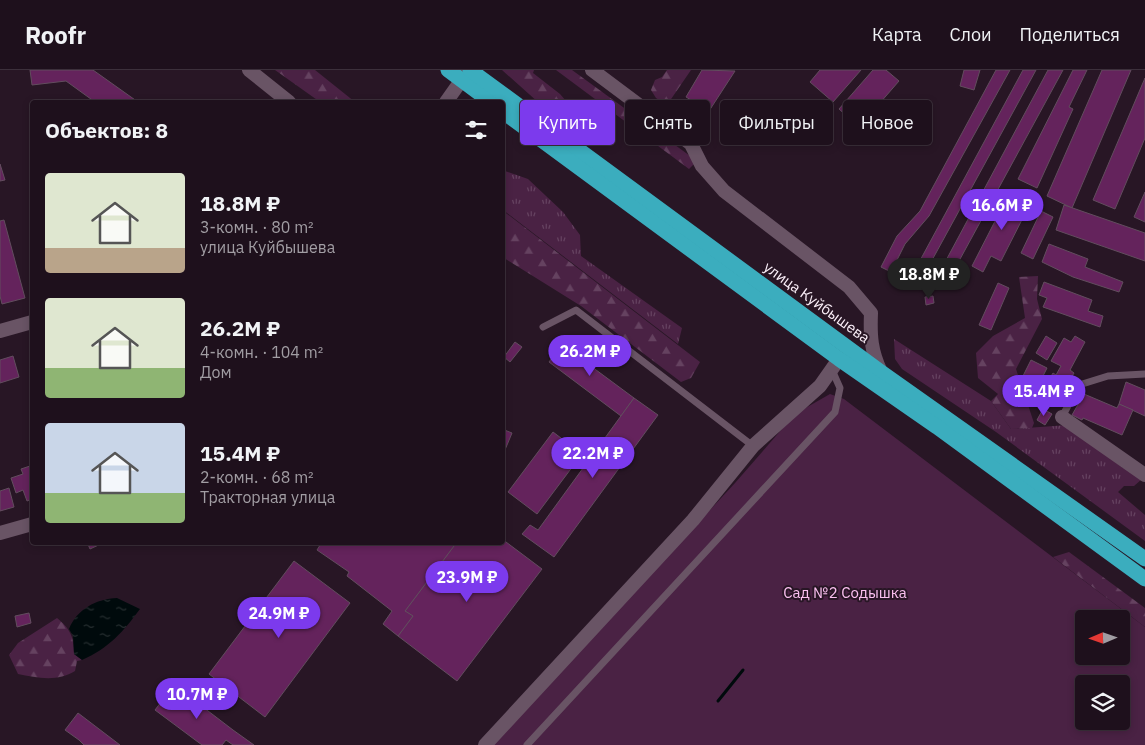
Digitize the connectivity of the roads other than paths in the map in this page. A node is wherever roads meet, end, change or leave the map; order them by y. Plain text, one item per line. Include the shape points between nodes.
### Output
1 (248, 70) edge
2 (448, 70) edge
3 (592, 70) edge
4 (467, 73) edge
5 (286, 100) edge
6 (447, 100) edge
7 (489, 100) edge
8 (504, 100) edge
9 (505, 100) edge
10 (505, 113) edge
11 (30, 323) edge
12 (543, 327) dead end
13 (0, 331) edge
14 (835, 364) junction
15 (882, 372) junction
16 (1145, 374) edge
17 (1062, 417) joint
18 (753, 446) junction
19 (1145, 475) edge
20 (30, 525) edge
21 (0, 533) edge
22 (1145, 559) edge
23 (1145, 579) edge
24 (486, 745) edge
25 (527, 745) edge

1 - 5 street
2 - 4 highway, улица Куйбышева
3 - 15 street via 691,144 707,173 724,191 849,287 871,313 873,354
4 - 6 street
4 - 7 highway, улица Куйбышева
4 - 8 highway, улица Куйбышева
9 - 15 highway, улица Куйбышева
10 - 14 highway
11 - 13 street
12 - 18 lane via 576,310
14 - 18 street via 820,386
14 - 23 highway via 937,427
14 - 25 lane via 840,388 835,412
15 - 22 highway, улица Куйбышева
16 - 17 lane via 1108,376 1079,384
17 - 19 street
18 - 24 street via 693,520
20 - 21 street

